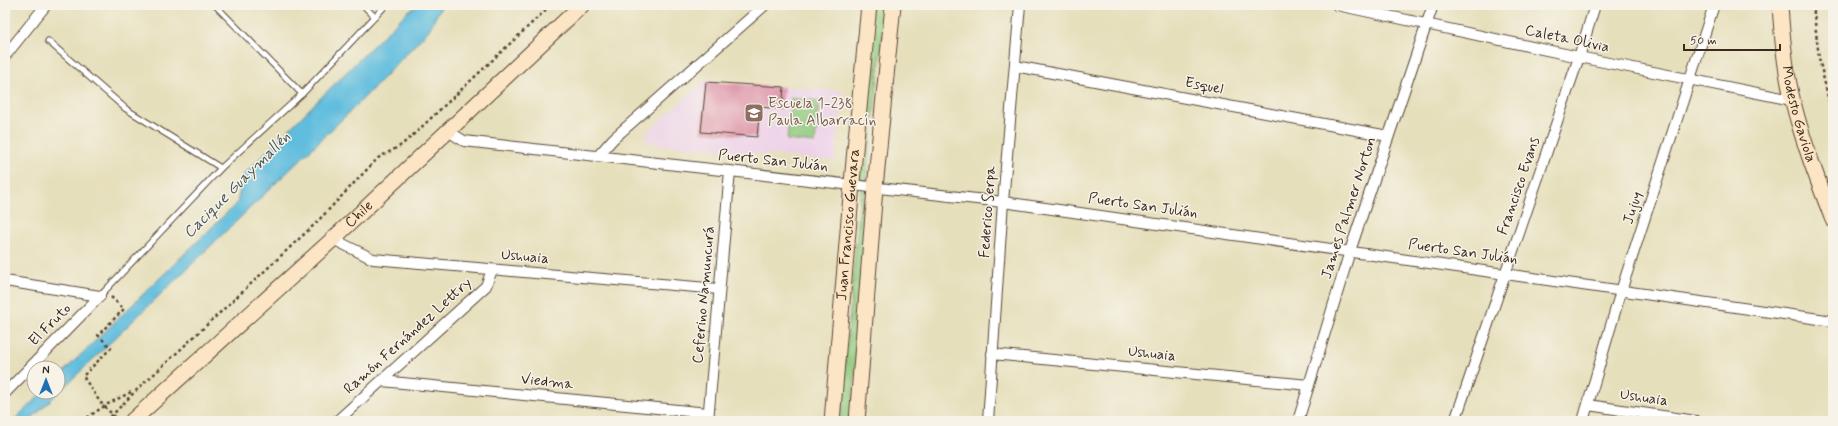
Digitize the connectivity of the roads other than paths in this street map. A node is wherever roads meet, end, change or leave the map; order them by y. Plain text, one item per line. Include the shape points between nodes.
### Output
1 (46, 5) edge
2 (215, 5) edge
3 (363, 5) edge
4 (386, 5) edge
5 (582, 5) edge
6 (765, 5) edge
7 (869, 5) edge
8 (893, 5) edge
9 (1020, 5) edge
10 (1337, 5) edge
11 (1433, 5) edge
12 (1594, 5) edge
13 (1714, 5) edge
14 (1780, 5) edge
15 (375, 17) junction
16 (1427, 24) junction
17 (48, 42) dead end
18 (5, 56) edge
19 (1579, 57) junction
20 (1015, 66) junction
21 (1691, 79) junction
22 (302, 94) junction
23 (1792, 100) junction
24 (448, 131) junction
25 (1388, 136) junction
26 (598, 156) junction
27 (222, 168) junction
28 (730, 171) junction
29 (852, 185) junction
30 (876, 188) junction
31 (1003, 202) junction
32 (1833, 220) edge
33 (333, 239) junction
34 (1350, 250) junction
35 (492, 270) junction
36 (1505, 274) junction
37 (5, 281) edge
38 (719, 289) junction
39 (1621, 291) junction
40 (103, 294) junction
41 (1833, 321) edge
42 (992, 354) junction
43 (382, 380) junction
44 (1309, 385) junction
45 (5, 393) edge
46 (1588, 405) junction
47 (708, 417) edge
48 (132, 421) edge
49 (337, 421) edge
50 (832, 421) edge
51 (858, 421) edge
52 (988, 421) edge
53 (1298, 421) edge
54 (1455, 421) edge
55 (1583, 421) edge
56 (1696, 421) edge

1 - 18 street
2 - 22 lane
3 - 15 lane
4 - 15 lane
5 - 24 street, Chile
6 - 26 street via 612,139
7 - 29 street, Juan Francisco Guevara
8 - 30 street, Juan Francisco Guevara
9 - 20 street, Federico Serpa
10 - 16 street, Caleta Olivia
11 - 16 street, James Palmer Norton
12 - 19 street, Francisco Evans
13 - 21 street, Jujuy
14 - 23 street, Modesto Gaviola
15 - 22 lane
16 - 19 street, Caleta Olivia
16 - 25 street, James Palmer Norton
17 - 27 lane via 126,109
19 - 21 street, Caleta Olivia
19 - 36 street, Francisco Evans
20 - 25 street, Esquel
20 - 31 street, Federico Serpa
21 - 23 street, Caleta Olivia
21 - 39 street, Jujuy
22 - 27 lane
23 - 32 street, Modesto Gaviola via 1810,160
24 - 26 street, Puerto San Julián via 464,141
24 - 33 street, Chile
25 - 34 street, James Palmer Norton
26 - 28 street, Puerto San Julián
27 - 40 lane
28 - 29 street, Puerto San Julián
28 - 38 street, Ceferino Namuncurá
29 - 30 street, Puerto San Julián
29 - 50 street, Juan Francisco Guevara
30 - 31 street, Puerto San Julián
30 - 51 street, Juan Francisco Guevara
31 - 34 street, Puerto San Julián
31 - 42 street, Federico Serpa
33 - 35 street, Ushuaia via 373,259
33 - 48 street, Chile
34 - 36 street, Puerto San Julián
34 - 44 street, James Palmer Norton
35 - 38 street, Ushuaia
35 - 43 street, Ramón Fernández Lettry via 486,286
36 - 39 street, Puerto San Julián
36 - 54 street, Francisco Evans
37 - 40 street
38 - 47 street, Ceferino Namuncurá
39 - 41 street, Puerto San Julián
39 - 46 street, Jujuy
40 - 45 street, El Fruto
42 - 44 street, Ushuaia
42 - 52 street, Federico Serpa
43 - 47 street, Viedma
43 - 49 street, Ramón Fernández Lettry
44 - 53 street, James Palmer Norton
46 - 55 street, Jujuy
46 - 56 street, Ushuaia

